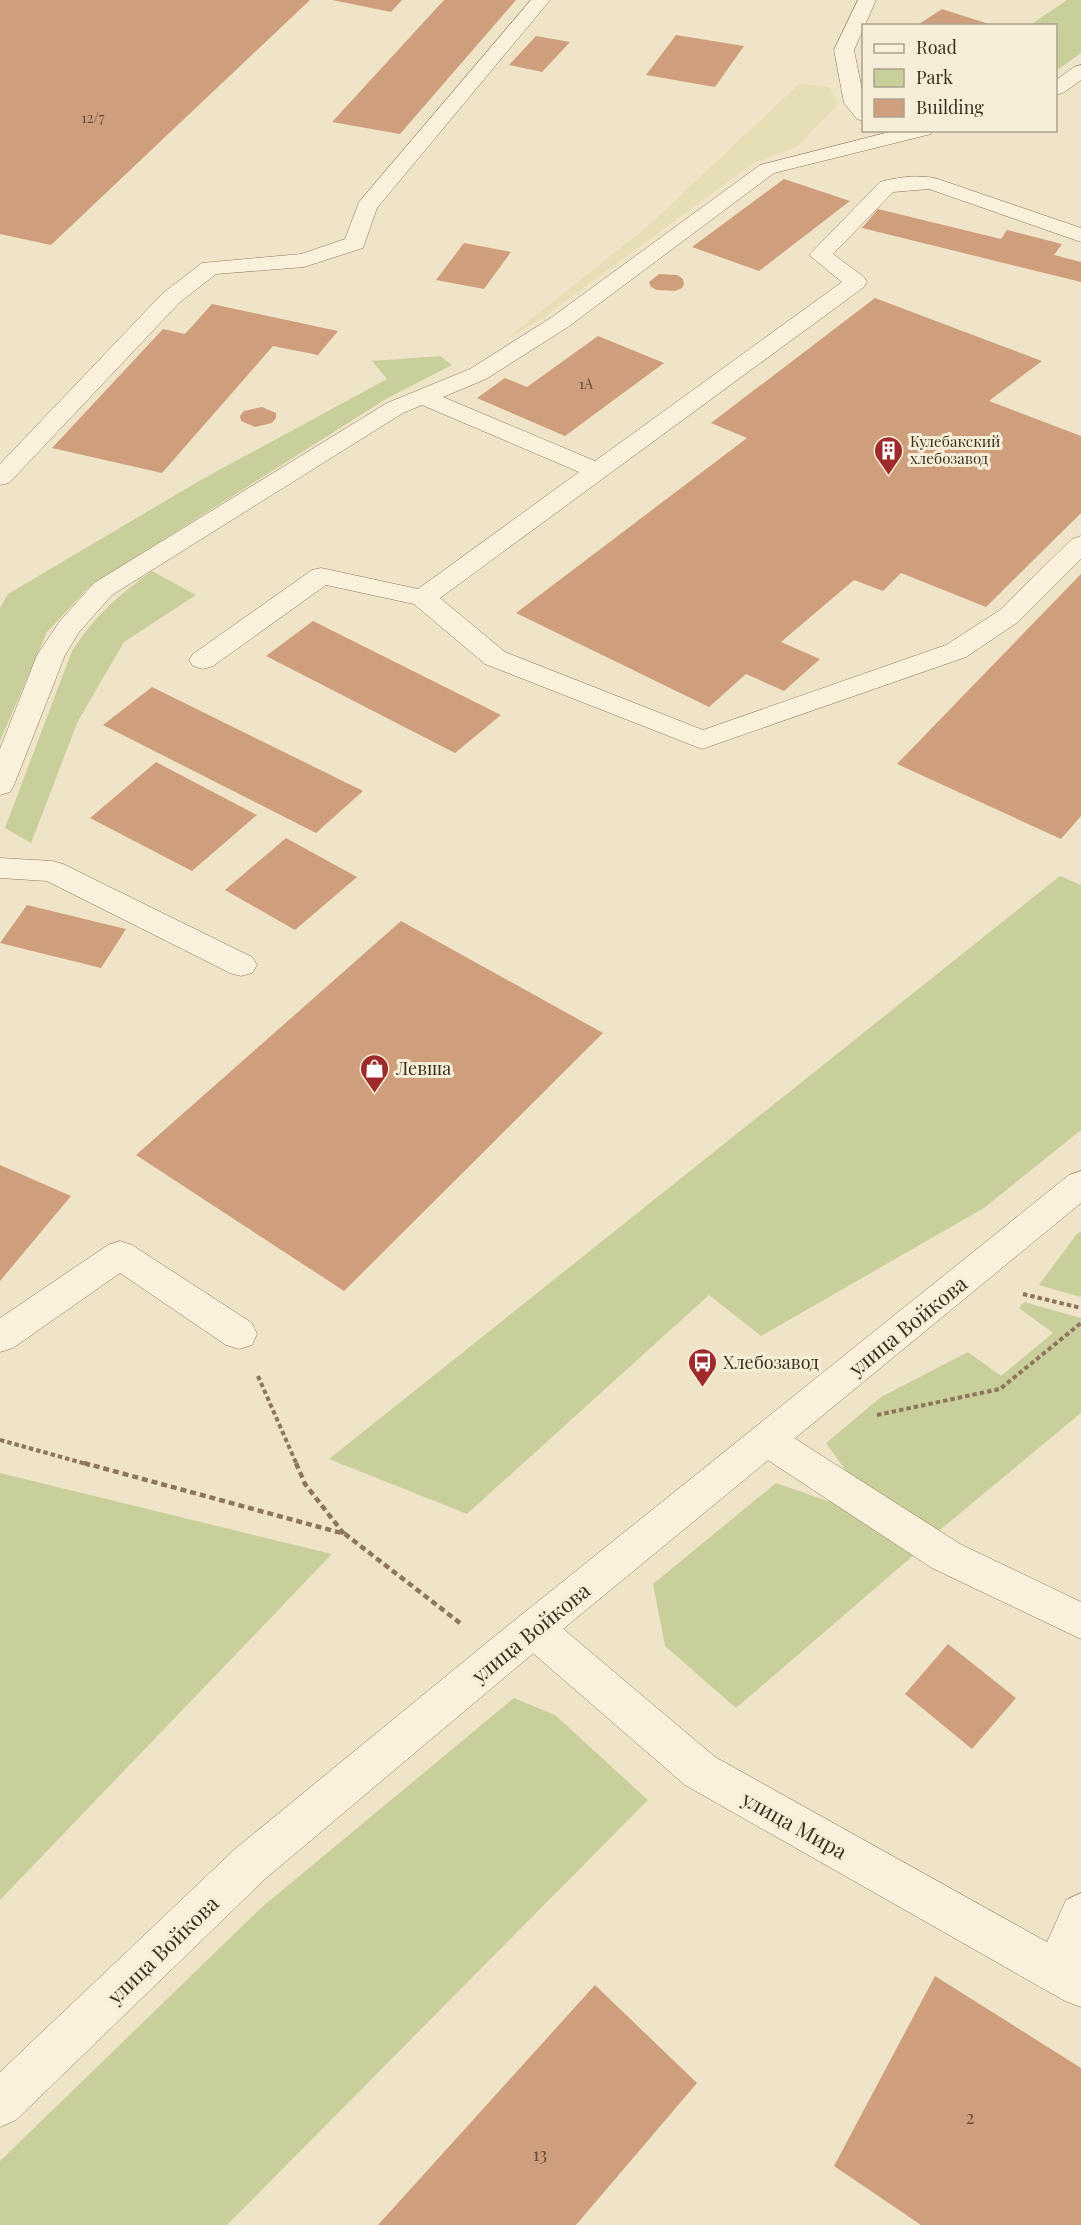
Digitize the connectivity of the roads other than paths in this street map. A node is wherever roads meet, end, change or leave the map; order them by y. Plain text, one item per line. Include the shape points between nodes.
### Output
1 (541, 0) edge
2 (867, 0) edge
3 (1081, 71) edge
4 (1061, 94) edge
5 (862, 113) edge
6 (909, 132) edge
7 (879, 136) edge
8 (1081, 235) edge
9 (420, 396) junction
10 (597, 471) junction
11 (0, 478) edge
12 (1081, 544) edge
13 (423, 598) junction
14 (202, 660) dead end
15 (0, 785) edge
16 (0, 868) edge
17 (241, 965) dead end
18 (1081, 1184) edge
19 (239, 1334) road end
20 (0, 1337) edge
21 (766, 1440) junction
22 (1081, 1621) edge
23 (534, 1629) junction
24 (1081, 1915) edge
25 (1069, 1978) edge
26 (0, 2104) edge

1 - 11 street via 367,207 355,243 304,260 210,268 171,298
2 - 5 street via 844,50 854,103
3 - 4 street
6 - 7 street
7 - 9 street via 768,169 561,322 478,374
8 - 10 street via 931,183 888,186 820,255 856,282
9 - 10 street
9 - 15 street via 103,589 69,627 51,656
10 - 13 street
12 - 13 street via 1009,616 956,651 702,740 495,658
13 - 14 street via 321,576
16 - 17 street via 52,871
18 - 21 street, улица Войкова
19 - 20 street via 120,1255
21 - 22 street via 946,1556
21 - 23 street, улица Войкова
23 - 25 street, улица Мира via 700,1771
23 - 26 street, улица Войкова via 250,1864
24 - 25 street

